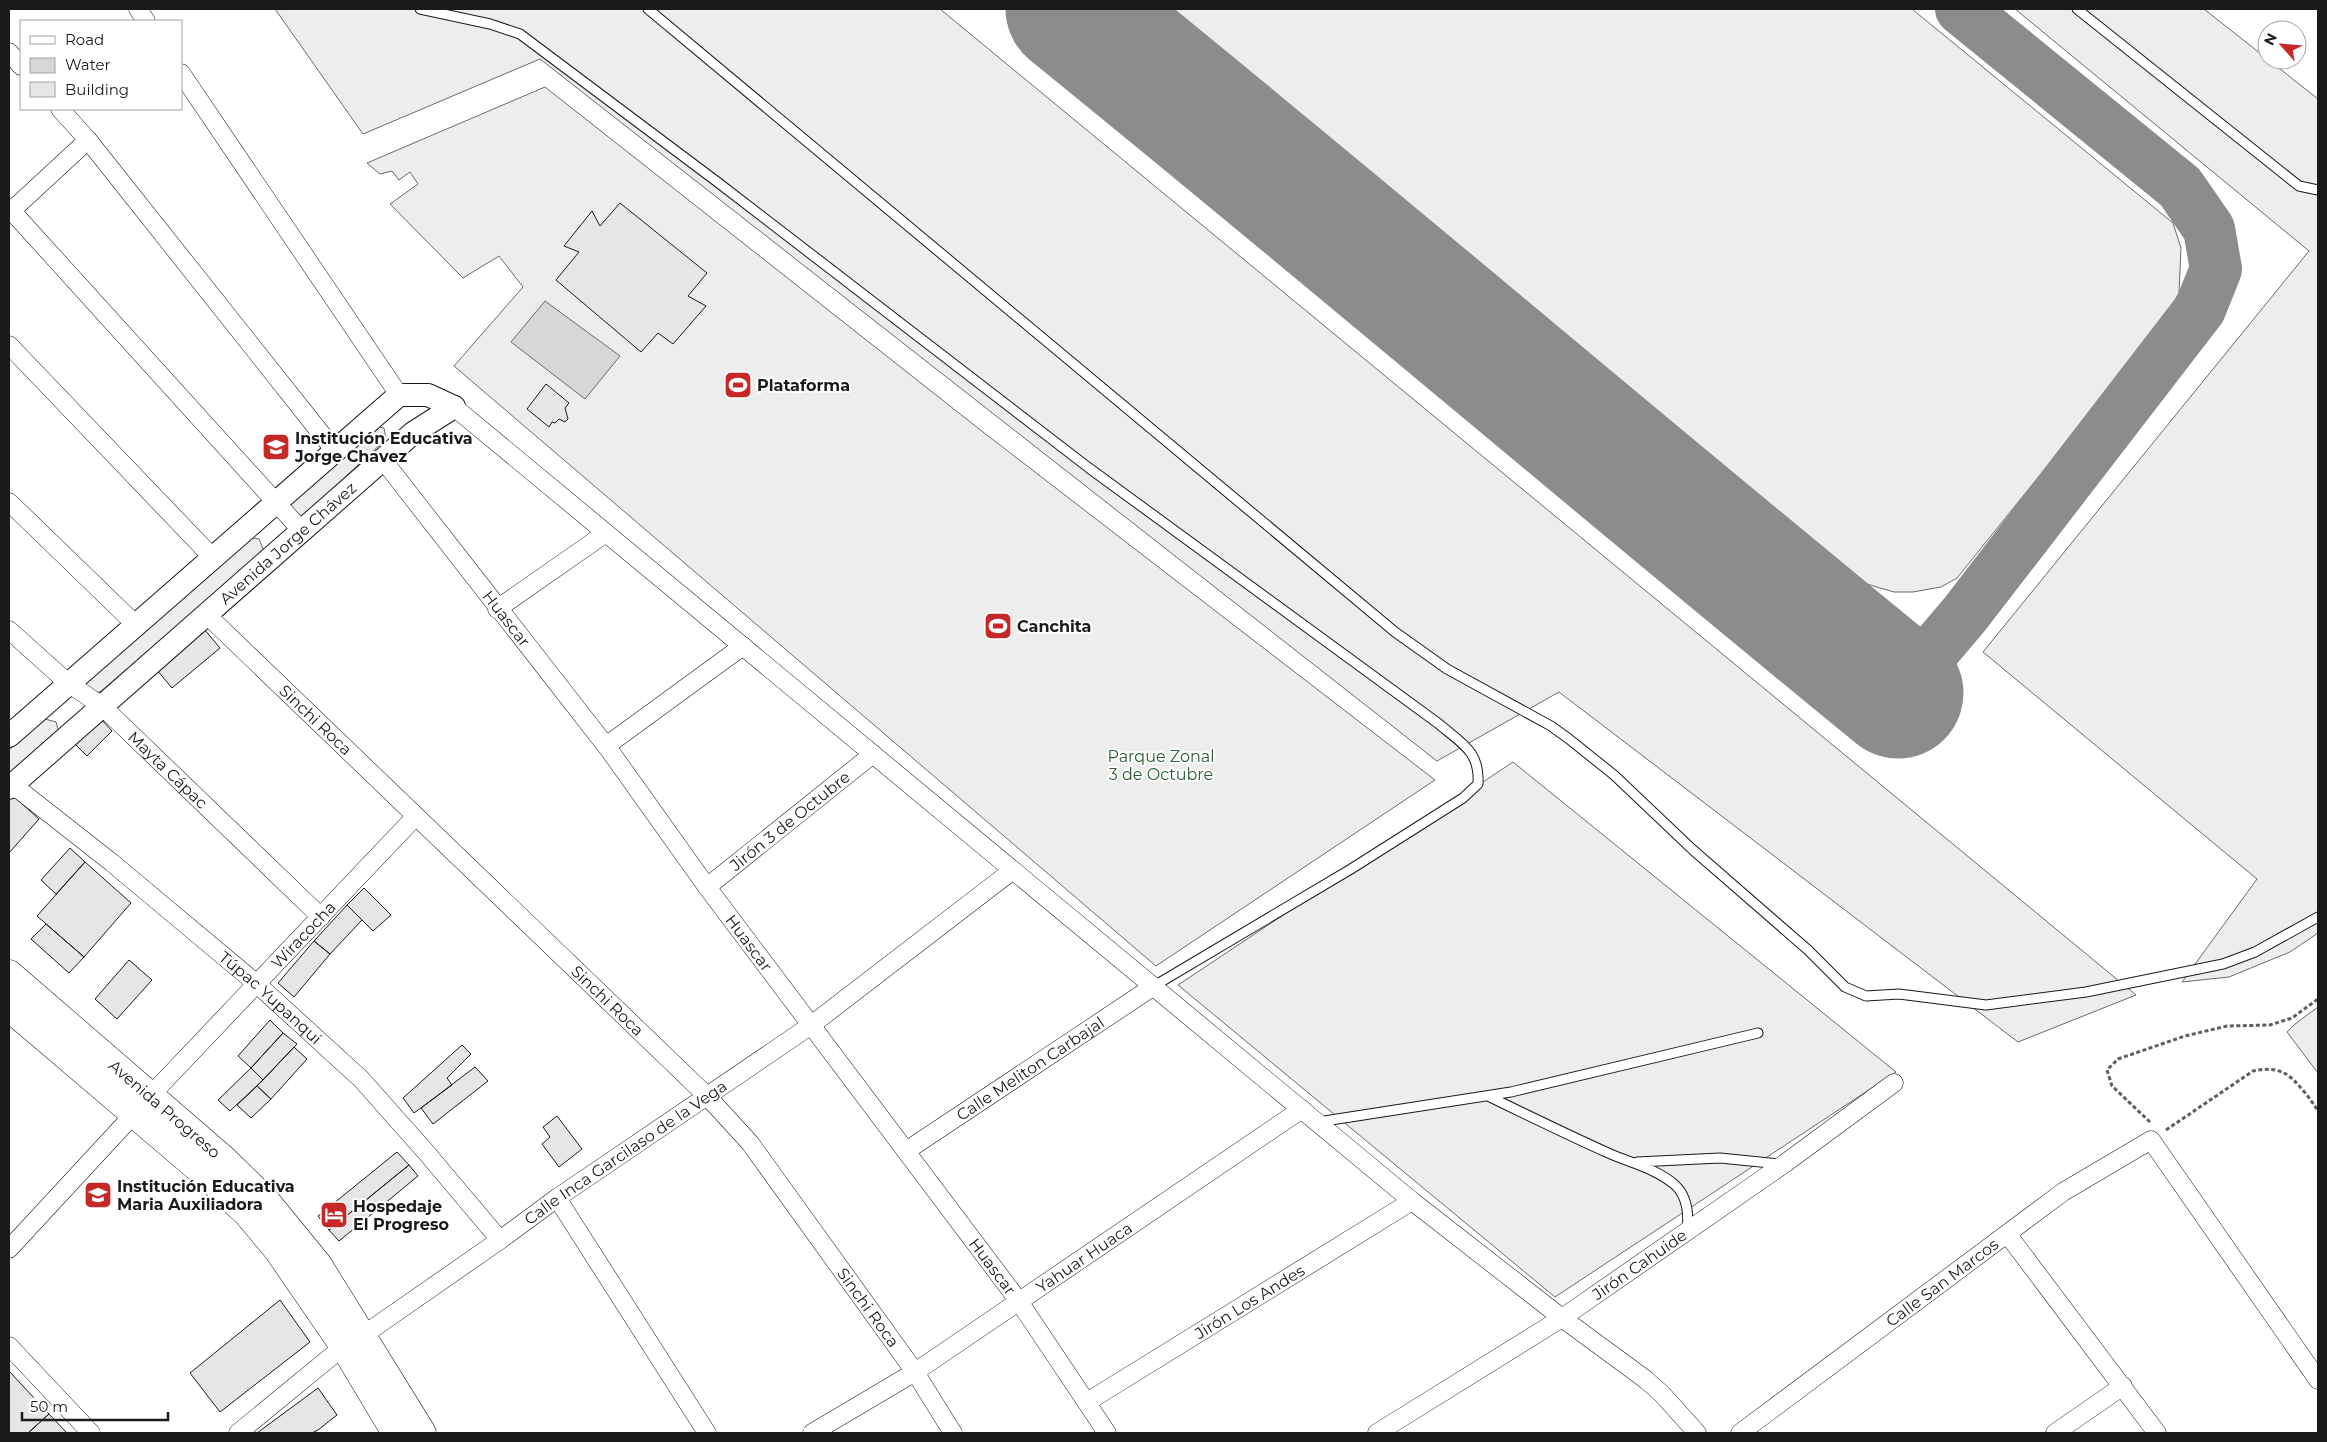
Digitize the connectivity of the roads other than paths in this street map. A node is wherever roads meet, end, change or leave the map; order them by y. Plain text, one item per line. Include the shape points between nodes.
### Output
1 (138, 9) edge
2 (420, 9) edge
3 (648, 9) edge
4 (2077, 9) edge
5 (145, 20) edge
6 (9, 52) edge
7 (20, 65) edge
8 (182, 74) edge
9 (61, 110) edge
10 (88, 140) junction
11 (2318, 190) edge
12 (10, 210) edge
13 (9, 345) edge
14 (399, 395) junction
15 (454, 407) junction
16 (335, 451) junction
17 (383, 460) junction
18 (9, 502) edge
19 (276, 503) junction
20 (302, 531) junction
21 (606, 533) junction
22 (212, 558) junction
23 (497, 609) junction
24 (207, 615) junction
25 (136, 625) junction
26 (9, 630) edge
27 (743, 646) junction
28 (68, 683) junction
29 (102, 706) junction
30 (9, 736) edge
31 (606, 746) junction
32 (873, 754) junction
33 (11, 786) edge
34 (415, 816) junction
35 (1013, 870) junction
36 (707, 887) junction
37 (321, 917) junction
38 (2318, 917) edge
39 (9, 974) edge
40 (256, 984) junction
41 (1154, 986) junction
42 (9, 1008) edge
43 (810, 1026) junction
44 (1758, 1033) dead end
45 (1894, 1083) dead end
46 (707, 1096) junction
47 (1488, 1096) junction
48 (142, 1104) junction
49 (1302, 1109) junction
50 (1318, 1122) junction
51 (906, 1151) junction
52 (1634, 1162) junction
53 (1784, 1164) junction
54 (557, 1198) junction
55 (1412, 1200) junction
56 (1686, 1232) junction
57 (2008, 1235) junction
58 (500, 1240) junction
59 (9, 1249) edge
60 (1018, 1300) junction
61 (1562, 1318) junction
62 (353, 1341) junction
63 (9, 1346) edge
64 (915, 1372) junction
65 (2318, 1380) edge
66 (2123, 1386) junction
67 (1086, 1402) junction
68 (92, 1433) edge
69 (238, 1433) edge
70 (396, 1433) edge
71 (422, 1433) edge
72 (707, 1433) edge
73 (812, 1433) edge
74 (953, 1433) edge
75 (1107, 1433) edge
76 (1377, 1433) edge
77 (1697, 1433) edge
78 (1740, 1433) edge
79 (2055, 1433) edge
80 (2158, 1433) edge

1 - 5 street
2 - 41 lane via 520,34 1089,468 1439,724 1476,759 1478,784 1463,798
3 - 38 lane via 1395,632 1446,669 1551,726 1614,775 1845,987 1866,996 1899,994 1986,1005 2086,992 2223,964 2255,952
4 - 11 lane via 2299,186
6 - 7 street
8 - 14 street
9 - 10 street
10 - 12 street
10 - 16 street
12 - 19 street
13 - 22 street
14 - 15 street via 428,395
14 - 16 street
15 - 17 street, Avenida Jorge Chávez via 413,433
15 - 21 street
16 - 19 street
17 - 20 street, Avenida Jorge Chávez
17 - 23 street, Huascar
18 - 25 street
19 - 20 street
19 - 22 street
20 - 24 street, Avenida Jorge Chávez
21 - 23 street
21 - 27 street
22 - 25 street
23 - 31 street, Huascar
24 - 29 street, Avenida Jorge Chávez
24 - 34 street, Sinchi Roca
25 - 28 street
26 - 28 street, Mayta Cápac
27 - 31 street
27 - 32 street
28 - 29 street, Mayta Cápac
28 - 30 street
29 - 33 street, Avenida Jorge Chávez
29 - 37 street, Mayta Cápac
31 - 36 street, Huascar
32 - 35 street
32 - 36 street, Jirón 3 de Octubre
33 - 40 street, Túpac Yupanqui via 111,862
34 - 37 street, Wiracocha
34 - 46 street, Sinchi Roca
35 - 41 street
35 - 43 street, Calle Inca Garcilaso de la Vega
36 - 43 street, Huascar
37 - 40 street, Wiracocha
39 - 48 main road, Avenida Progreso
40 - 48 street, Wiracocha
40 - 58 street, Túpac Yupanqui via 361,1079 426,1150
41 - 49 street
41 - 51 street, Calle Meliton Carbajal
42 - 48 main road, Avenida Progreso
43 - 46 street, Calle Inca Garcilaso de la Vega
43 - 51 street, Huascar
44 - 47 lane
45 - 53 street, Jirón Cahuide
46 - 54 street, Calle Inca Garcilaso de la Vega
46 - 64 street, Sinchi Roca via 750,1143
47 - 50 lane
47 - 52 lane via 1608,1153
48 - 59 street, Wiracocha
48 - 62 main road, Avenida Progreso via 203,1172 248,1214
49 - 50 street
49 - 60 street, Yahuar Huaca
50 - 55 street
51 - 60 street, Huascar
52 - 53 lane via 1720,1158
52 - 56 lane via 1674,1184 1683,1196 1689,1213
53 - 56 street, Jirón Cahuide
54 - 58 street, Calle Inca Garcilaso de la Vega
54 - 72 street
55 - 61 street
55 - 67 street, Jirón Los Andes
56 - 61 street, Jirón Cahuide
57 - 65 street, Calle San Marcos via 2063,1192 2156,1137
57 - 66 street
57 - 78 street, Calle San Marcos
58 - 62 street, Calle Inca Garcilaso de la Vega
60 - 64 street, Yahuar Huaca
60 - 67 street, Huascar
61 - 76 street, Jirón Cahuide
61 - 77 street via 1645,1379
62 - 69 street, Calle Inca Garcilaso de la Vega
62 - 70 main road, Avenida Progreso
62 - 71 main road, Avenida Progreso
63 - 68 street
64 - 73 street, Yahuar Huaca
64 - 74 street, Sinchi Roca
66 - 79 street
66 - 80 street
67 - 75 street, Huascar

